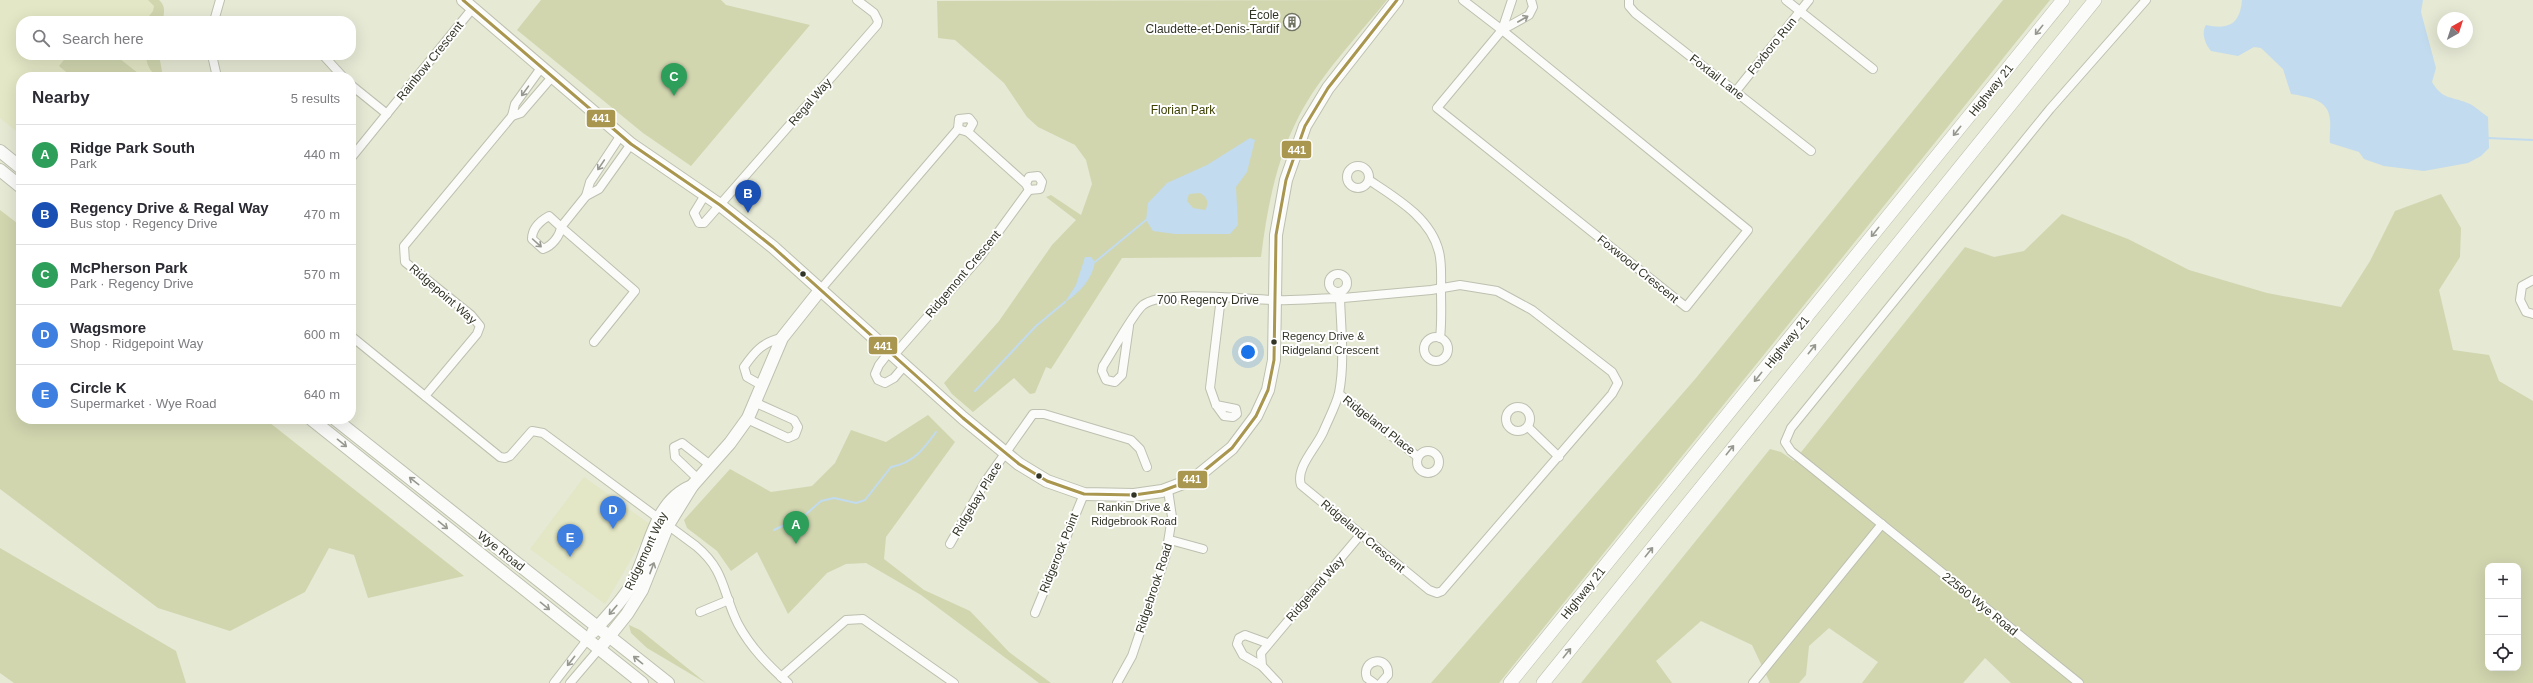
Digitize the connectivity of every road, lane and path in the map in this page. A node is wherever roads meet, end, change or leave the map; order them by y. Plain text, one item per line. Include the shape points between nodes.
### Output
1 (220, 0) edge
2 (463, 0) edge
3 (857, 0) edge
4 (1397, 0) edge
5 (1463, 0) edge
6 (1512, 0) edge
7 (1531, 0) edge
8 (1629, 0) edge
9 (1786, 0) edge
10 (1809, 0) edge
11 (2063, 0) edge
12 (2095, 0) edge
13 (2146, 0) edge
14 (472, 9) junction
15 (1800, 11) junction
16 (215, 16) edge
17 (1502, 30) junction
18 (213, 60) edge
19 (328, 60) edge
20 (541, 68) junction
21 (1873, 69) dead end
22 (216, 72) edge
23 (338, 72) edge
24 (552, 77) junction
25 (356, 89) edge
26 (1736, 91) junction
27 (387, 114) junction
28 (512, 116) junction
29 (958, 129) junction
30 (968, 132) junction
31 (621, 135) junction
32 (631, 144) junction
33 (0, 151) edge
34 (1812, 151) dead end
35 (356, 152) edge
36 (16, 164) edge
37 (0, 170) edge
38 (1369, 180) dead end
39 (16, 183) edge
40 (705, 195) junction
41 (586, 196) junction
42 (720, 205) junction
43 (2533, 280) edge
44 (822, 288) junction
45 (1441, 288) junction
46 (1340, 295) junction
47 (1221, 297) junction
48 (1276, 300) junction
49 (2533, 314) edge
50 (1129, 326) junction
51 (782, 338) junction
52 (1440, 338) dead end
53 (356, 340) edge
54 (594, 342) dead end
55 (892, 353) junction
56 (905, 365) junction
57 (761, 385) junction
58 (1339, 394) junction
59 (426, 396) junction
60 (754, 402) junction
61 (1216, 406) dead end
62 (747, 419) junction
63 (317, 424) edge
64 (341, 424) edge
65 (1528, 426) dead end
66 (1004, 453) junction
67 (1418, 457) dead end
68 (1559, 457) junction
69 (710, 465) junction
70 (1147, 467) dead end
71 (695, 482) junction
72 (1168, 490) junction
73 (1084, 494) junction
74 (664, 522) junction
75 (1882, 524) junction
76 (1361, 534) junction
77 (1170, 540) junction
78 (950, 544) dead end
79 (1203, 549) dead end
80 (729, 600) junction
81 (700, 612) dead end
82 (1035, 613) dead end
83 (598, 627) junction
84 (609, 636) junction
85 (587, 640) junction
86 (1267, 643) junction
87 (599, 649) junction
88 (1262, 666) junction
89 (784, 680) edge
90 (1370, 682) edge
91 (554, 683) edge
92 (570, 683) edge
93 (642, 683) edge
94 (668, 683) edge
95 (954, 683) edge
96 (1117, 683) edge
97 (1278, 683) edge
98 (1381, 683) edge
99 (1510, 683) edge
100 (1543, 683) edge
101 (1754, 683) edge
102 (2079, 683) edge

1 - 16 street
2 - 14 street
3 - 42 street, Regal Way via 874,13 877,25
4 - 48 street via 1328,88 1305,126 1286,180 1276,235
5 - 17 street, Foxwood Crescent
6 - 17 street
17 -> 7 street via 1529,15 1533,7
8 - 26 street, Foxtail Lane via 1629,6 1635,12
9 - 15 street
10 - 15 street, Foxboro Run
11 -> 99 main road, Highway 21
100 -> 12 main road, Highway 21
13 - 75 street, 22560 Wye Road via 2050,109 1791,428 1785,442 1791,450
14 - 20 street
14 - 27 street, Rainbow Crescent
15 - 21 street
15 - 26 street, Foxboro Run
17 - 17 street, Foxwood Crescent via 1748,230 1686,307 1437,108
18 - 22 street
19 - 23 street
20 - 24 street
20 -> 28 street, Ridgepoint Way via 515,104
24 - 28 street, Ridgepoint Way via 521,113
24 - 31 street
25 - 27 street
26 - 34 street, Foxtail Lane
27 - 35 street, Rainbow Crescent
28 - 59 street, Ridgepoint Way via 404,246 405,262 471,315 480,326 477,334
29 - 30 street, Ridgemont Crescent
29 - 30 street via 959,119 969,118 973,123
29 - 44 street
30 - 55 street, Ridgemont Crescent via 1027,187 980,257
31 - 32 street
31 -> 41 street via 590,182
32 - 40 street
32 - 41 street via 599,190
33 - 36 street
37 - 39 street
38 - 45 street via 1402,202 1429,229 1439,252
40 - 42 street
40 - 42 street via 694,213 699,223 707,222
41 - 54 street via 561,227 635,291
42 - 44 street
43 - 49 street via 2522,286 2520,300 2526,312
44 - 51 street, Ridgemont Way
44 - 55 street
45 - 46 street, Ridgeland Crescent
45 - 52 street via 1443,314
45 - 68 street, Ridgeland Crescent via 1460,285 1497,291 1532,310 1612,372 1618,383 1616,389
46 - 48 street, Ridgeland Crescent
46 - 58 street, Ridgeland Crescent via 1342,360
47 - 48 street, 700 Regency Drive
47 - 50 street, 700 Regency Drive via 1154,298 1142,305
47 - 61 street via 1210,388
48 - 72 street via 1274,360 1268,390 1256,416 1237,444 1214,464 1194,479
50 - 50 street, 700 Regency Drive via 1103,366 1102,371 1106,380 1115,382 1122,375
51 - 57 street, Ridgemont Way
51 - 57 street via 767,341 760,346 744,367 747,377
53 - 59 street
55 - 56 street
55 - 56 street, Ridgemont Crescent via 879,365 875,374 878,380 885,383 894,378
56 - 66 street
57 - 60 street, Ridgemont Way
58 - 67 street, Ridgeland Place
58 - 76 street, Ridgeland Crescent via 1322,435 1299,479 1301,485
59 - 74 street via 500,457 510,456 532,431 543,433
60 - 62 street, Ridgemont Way
60 - 62 street via 794,420 798,427 795,435 788,438
62 - 69 street, Ridgemont Way
63 -> 85 street, Wye Road
83 -> 64 street, Wye Road
65 - 68 street
66 - 70 street, Ridgebay Place via 1033,414 1044,414 1130,440 1140,449
66 - 73 street via 1032,474
66 - 78 street, Ridgebay Place
68 - 76 street, Ridgeland Crescent via 1442,591 1437,593 1429,590
69 - 71 street, Ridgemont Way
69 - 71 street via 682,442 674,447 675,457
71 - 74 street, Ridgemont Way via 678,494
72 - 73 street via 1134,496
72 - 77 street, Ridgebrook Road via 1172,517
73 - 82 street, Ridgerock Point
74 - 80 street via 710,558 721,575
74 -> 83 street, Ridgemont Way via 631,585
84 -> 74 street, Ridgemont Way via 642,590
75 - 101 street
75 - 102 street, 22560 Wye Road
76 - 86 street, Ridgeland Way
77 - 79 street
77 - 96 street, Ridgebrook Road via 1132,656
80 - 81 street
80 - 89 street via 738,623 754,650
83 - 84 street, Wye Road
83 - 85 street, Ridgemont Way
84 - 87 street, Ridgemont Way
94 -> 84 street, Wye Road
85 - 87 street, Wye Road
85 -> 91 street
86 - 88 street, Ridgeland Way via 1261,653
86 - 88 street via 1245,635 1239,638 1237,644 1243,655
87 - 92 street
87 - 93 street, Wye Road
88 - 97 street
89 - 95 street via 846,620 854,618 863,619
90 - 98 street via 1366,675 1366,667 1372,662 1379,661 1386,664 1388,671 1386,679

